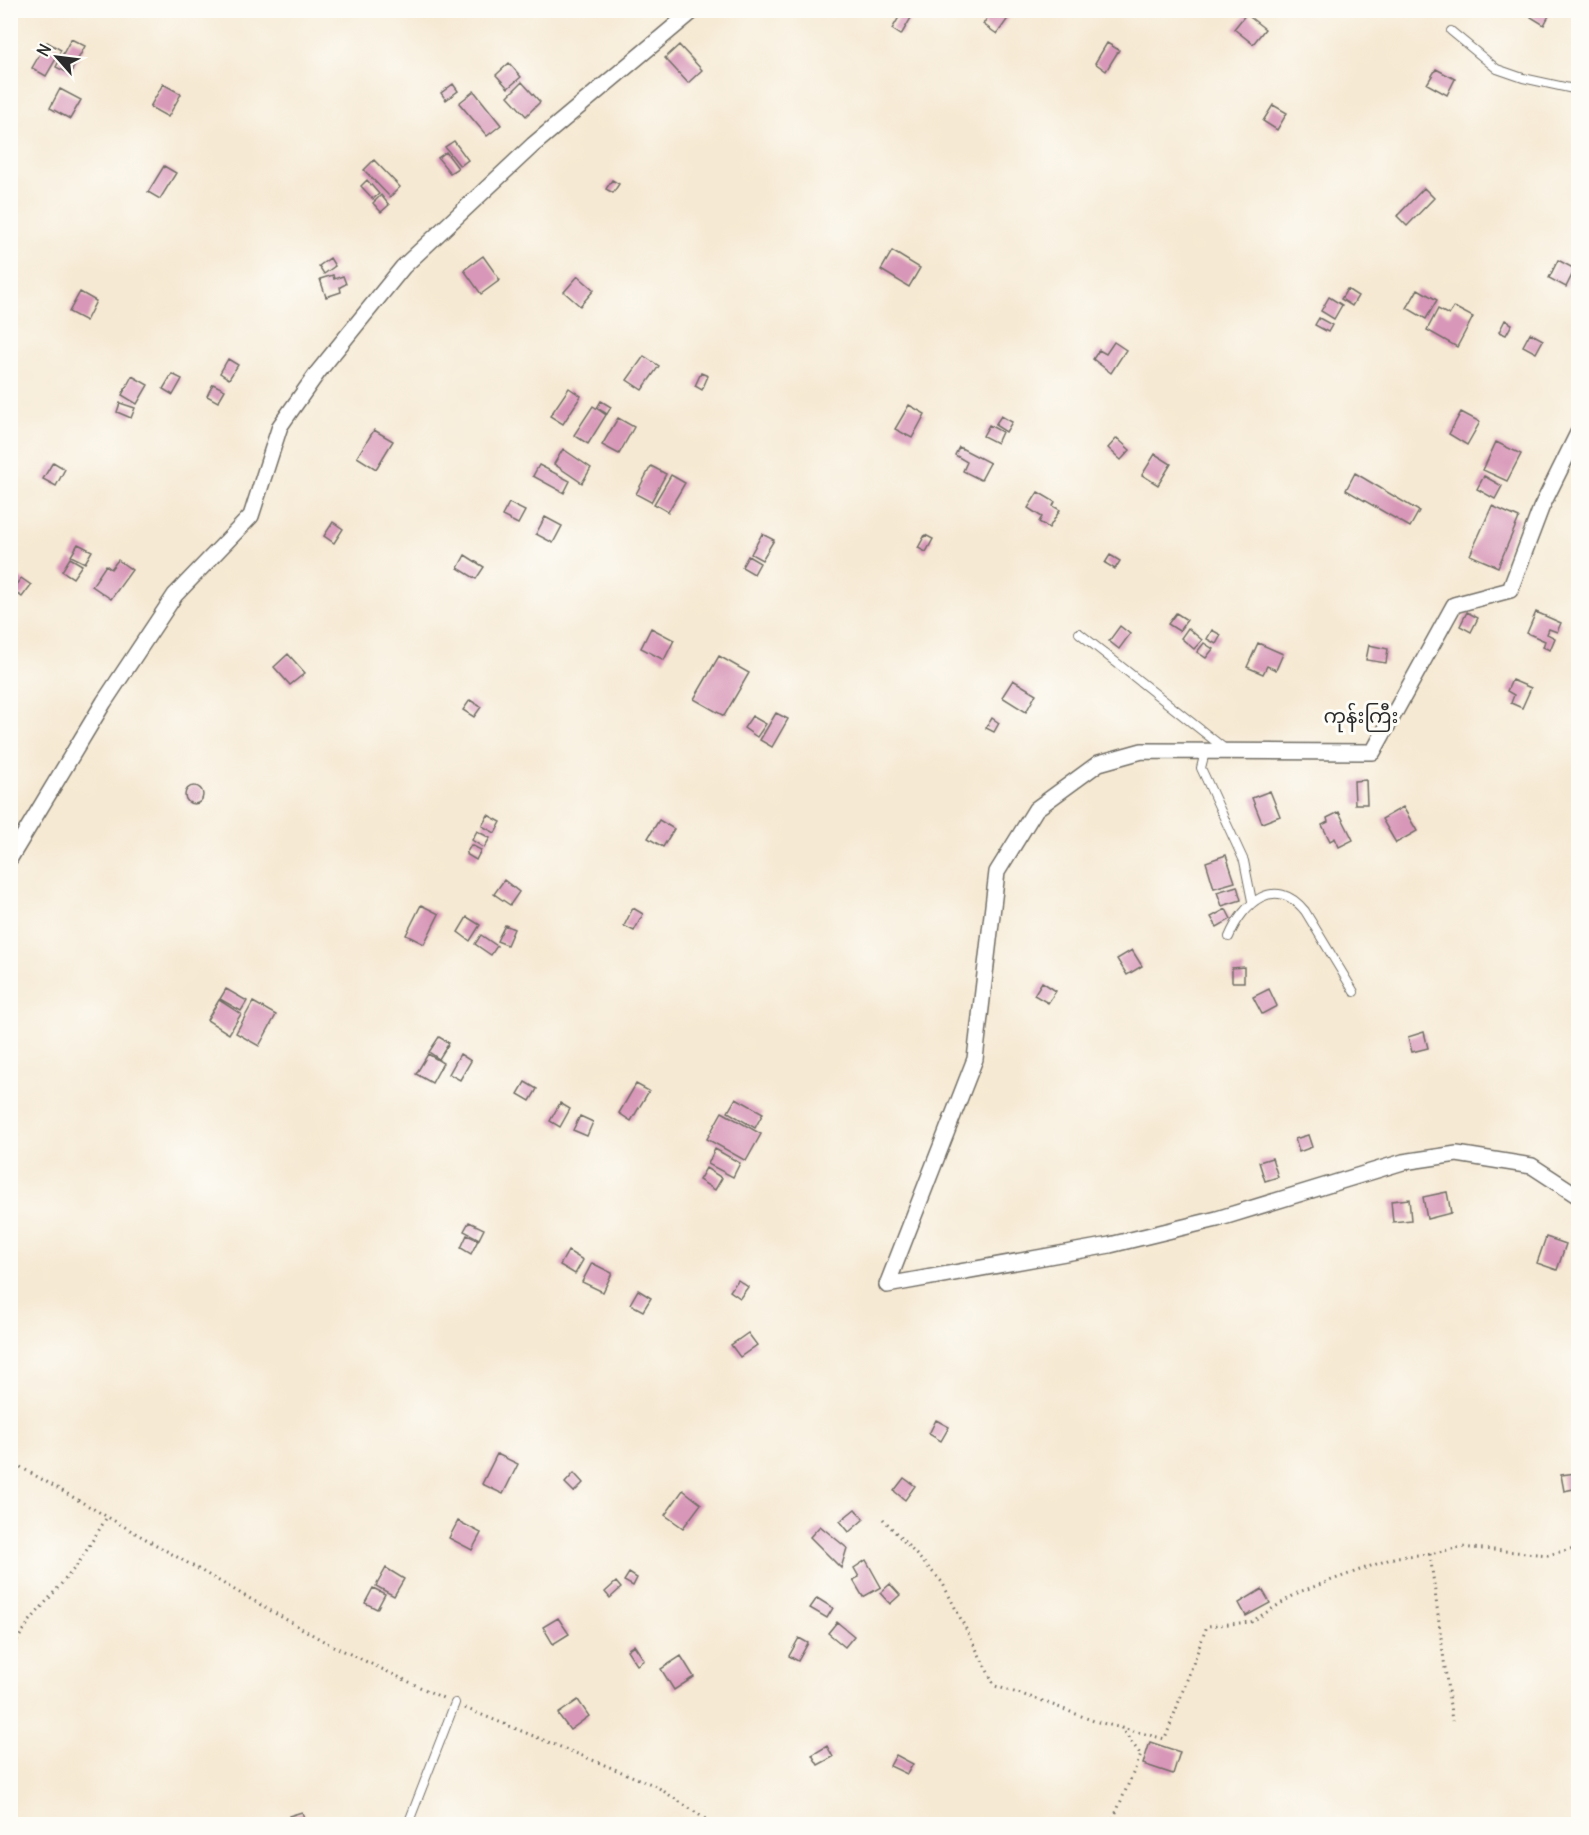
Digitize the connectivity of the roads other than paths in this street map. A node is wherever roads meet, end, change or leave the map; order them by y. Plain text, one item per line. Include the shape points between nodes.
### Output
1 (694, 10) edge
2 (1450, 31) dead end
3 (1578, 90) edge
4 (1578, 433) edge
5 (1079, 633) dead end
6 (1205, 752) junction
7 (1228, 752) junction
8 (10, 858) edge
9 (1252, 901) junction
10 (1229, 937) dead end
11 (1354, 992) dead end
12 (1578, 1196) edge
13 (455, 1703) road end
14 (408, 1824) edge

1 - 8 street via 533,145 403,267 318,372 280,426 251,516 175,595 104,702
2 - 3 lane via 1497,69
4 - 7 street via 1541,508 1510,590 1454,605 1373,752
5 - 7 lane
6 - 7 street
6 - 9 lane via 1201,768 1244,861
6 - 12 street via 1142,752 1099,763 1036,809 996,872 975,1059 887,1285 1110,1245 1217,1219 1403,1162 1457,1154 1532,1166
9 - 10 lane via 1236,920
9 - 11 lane via 1282,894 1296,900
13 - 14 lane

